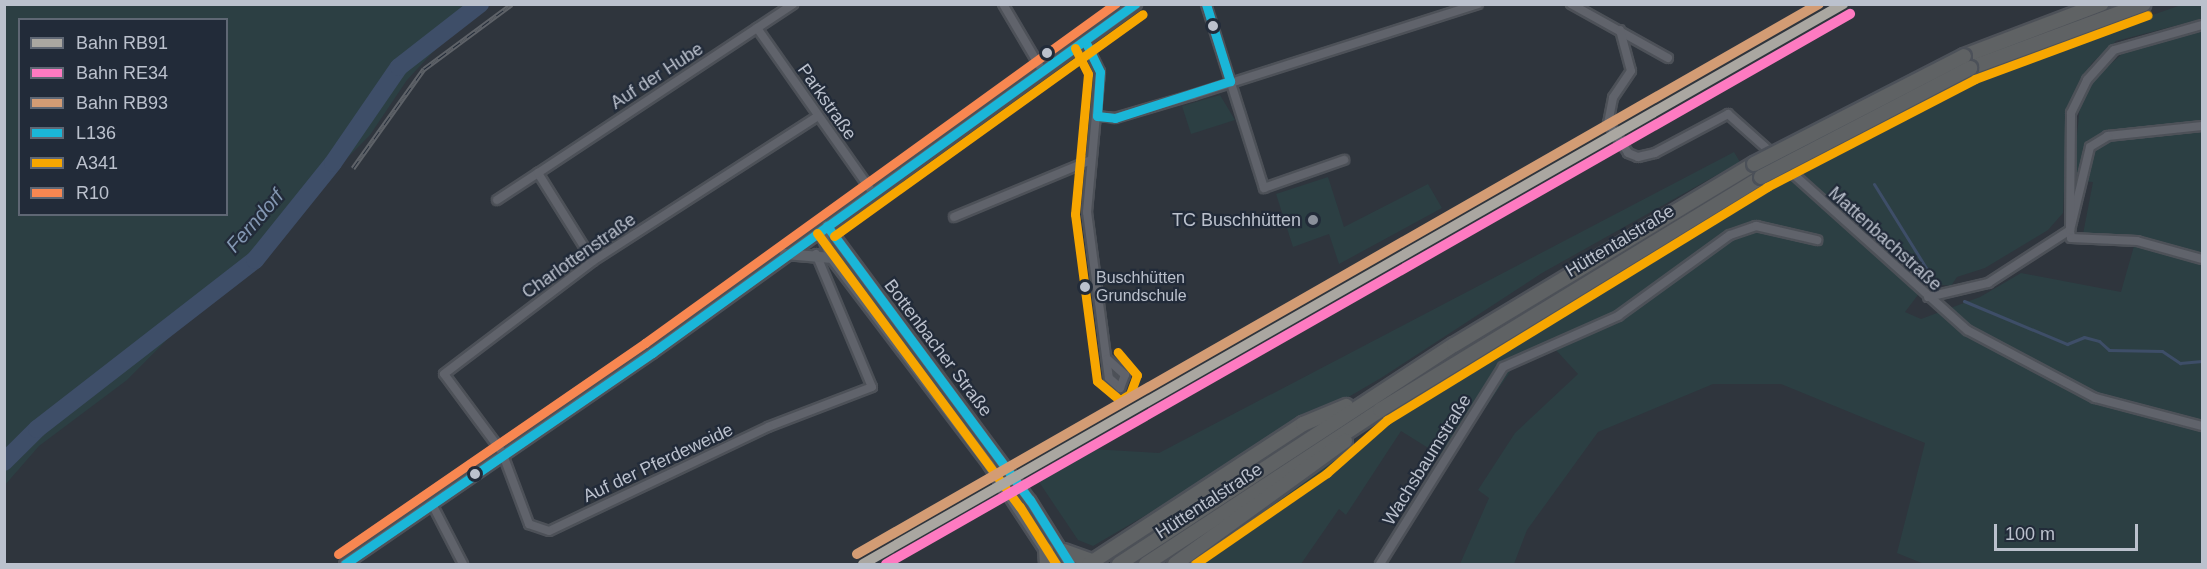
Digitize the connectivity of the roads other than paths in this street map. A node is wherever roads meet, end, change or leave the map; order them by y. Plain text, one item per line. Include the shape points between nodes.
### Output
1 (793, 4) edge
2 (1003, 4) edge
3 (1136, 4) edge
4 (1206, 4) edge
5 (1478, 4) edge
6 (1571, 4) edge
7 (2101, 4) edge
8 (2144, 4) edge
9 (2202, 26) edge
10 (757, 28) junction
11 (1620, 30) junction
12 (1086, 43) junction
13 (1668, 58) dead end
14 (1967, 62) junction
15 (1044, 72) junction
16 (1230, 81) junction
17 (818, 116) junction
18 (1097, 116) junction
19 (2202, 126) edge
20 (1091, 160) junction
21 (1344, 160) dead end
22 (538, 173) junction
23 (873, 193) junction
24 (497, 200) dead end
25 (954, 218) dead end
26 (827, 226) junction
27 (2070, 230) junction
28 (1817, 240) dead end
29 (784, 254) junction
30 (816, 254) junction
31 (832, 258) junction
32 (2202, 259) edge
33 (592, 261) junction
34 (1928, 297) junction
35 (1107, 359) dead end
36 (1378, 393) junction
37 (1380, 410) junction
38 (2202, 426) edge
39 (502, 452) junction
40 (432, 504) junction
41 (1064, 551) junction
42 (1046, 557) edge
43 (1090, 563) edge
44 (345, 564) edge
45 (463, 564) edge
46 (1054, 564) edge
47 (1070, 564) edge
48 (1119, 564) edge
49 (1146, 564) edge
50 (1174, 564) edge
51 (1380, 564) edge

1 - 10 street, Auf der Hube
2 - 15 street
3 - 12 main road
4 - 16 street
5 - 16 street
6 - 11 street
7 - 14 highway, Hüttentalstraße
8 - 14 highway, Hüttentalstraße
9 - 27 street via 2114,50 2087,80 2071,113
10 - 17 street, Parkstraße
10 - 22 street, Auf der Hube
11 - 13 street
11 - 34 street, Mattenbachstraße via 1631,71 1613,99 1608,123 1628,153 1638,157 1655,153 1728,114
12 - 15 main road
12 - 18 street via 1101,72
14 - 36 highway, Hüttentalstraße, bridge via 1754,164
14 - 37 highway, Hüttentalstraße, bridge via 1761,177
15 - 23 main road
16 - 18 street via 1115,118
16 - 21 street via 1264,188
17 - 23 street, Parkstraße
17 - 33 street, Charlottenstraße
18 - 20 street
19 - 27 street via 2108,136 2090,147
20 - 25 street
20 - 35 street via 1087,212
22 - 24 street, Auf der Hube
22 - 33 street
23 - 26 main road
26 - 29 main road
26 - 31 main road, Bottenbacher Straße via 823,237
26 - 41 main road, Bottenbacher Straße via 1003,462
27 - 32 street via 2071,238 2137,241
27 - 34 street via 2055,245 1988,283
28 - 51 street, Wachsbaumstraße via 1756,226 1730,236 1618,316 1503,367
29 - 30 main road
29 - 39 main road via 652,353
30 - 31 main road
30 - 39 street, Auf der Pferdeweide via 873,387 768,427 549,531 529,524
31 - 42 main road, Bottenbacher Straße via 1018,505
33 - 39 street, Charlottenstraße via 444,374
34 - 38 street, Mattenbachstraße via 1967,330 2095,398
36 - 43 highway via 1304,424
36 - 48 highway, Hüttentalstraße
37 - 49 highway, Hüttentalstraße
37 - 50 highway via 1320,463
39 - 40 main road
40 - 44 main road
40 - 45 street
41 - 43 highway
41 - 47 main road, Bottenbacher Straße
42 - 46 main road, Bottenbacher Straße

